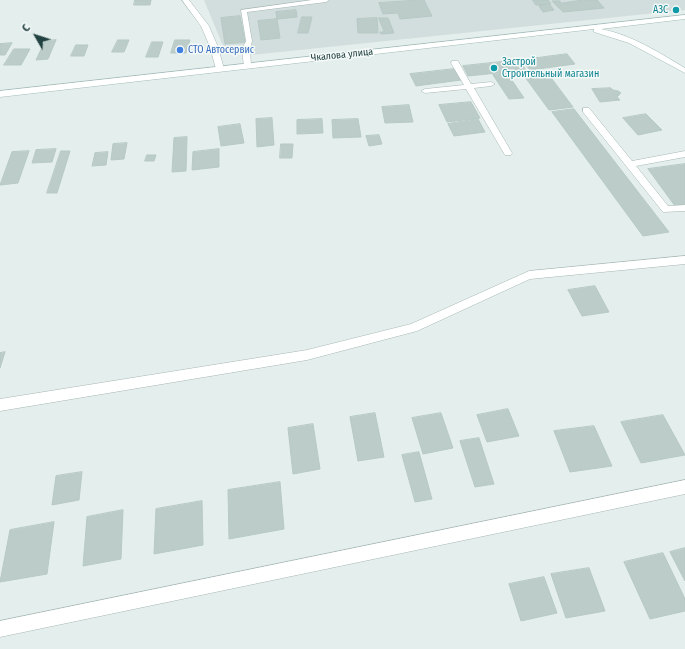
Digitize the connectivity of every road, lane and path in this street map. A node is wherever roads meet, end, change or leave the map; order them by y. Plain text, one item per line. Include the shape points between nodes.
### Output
1 (185, 0) edge
2 (326, 0) edge
3 (685, 17) edge
4 (637, 22) junction
5 (576, 30) junction
6 (644, 48) junction
7 (454, 63) dead end
8 (247, 65) junction
9 (220, 69) junction
10 (685, 71) edge
11 (490, 84) dead end
12 (425, 91) dead end
13 (0, 94) edge
14 (586, 110) dead end
15 (508, 153) dead end
16 (685, 154) edge
17 (630, 164) junction
18 (685, 208) edge
19 (685, 260) edge
20 (0, 405) edge
21 (685, 487) edge
22 (0, 629) edge

1 - 9 main road via 205,26
2 - 8 lane via 243,11 249,41 246,49
3 - 4 main road, Чкалова улица
4 - 5 main road, Чкалова улица
4 - 6 main road via 630,24 626,31
5 - 6 main road via 606,32
5 - 8 main road, Чкалова улица
6 - 10 main road
7 - 15 lane
8 - 9 main road, Чкалова улица
9 - 13 main road, Чкалова улица
11 - 12 lane
14 - 17 lane
16 - 17 lane
17 - 18 lane via 666,210
19 - 20 lane via 529,275 413,328 307,355
21 - 22 main road

